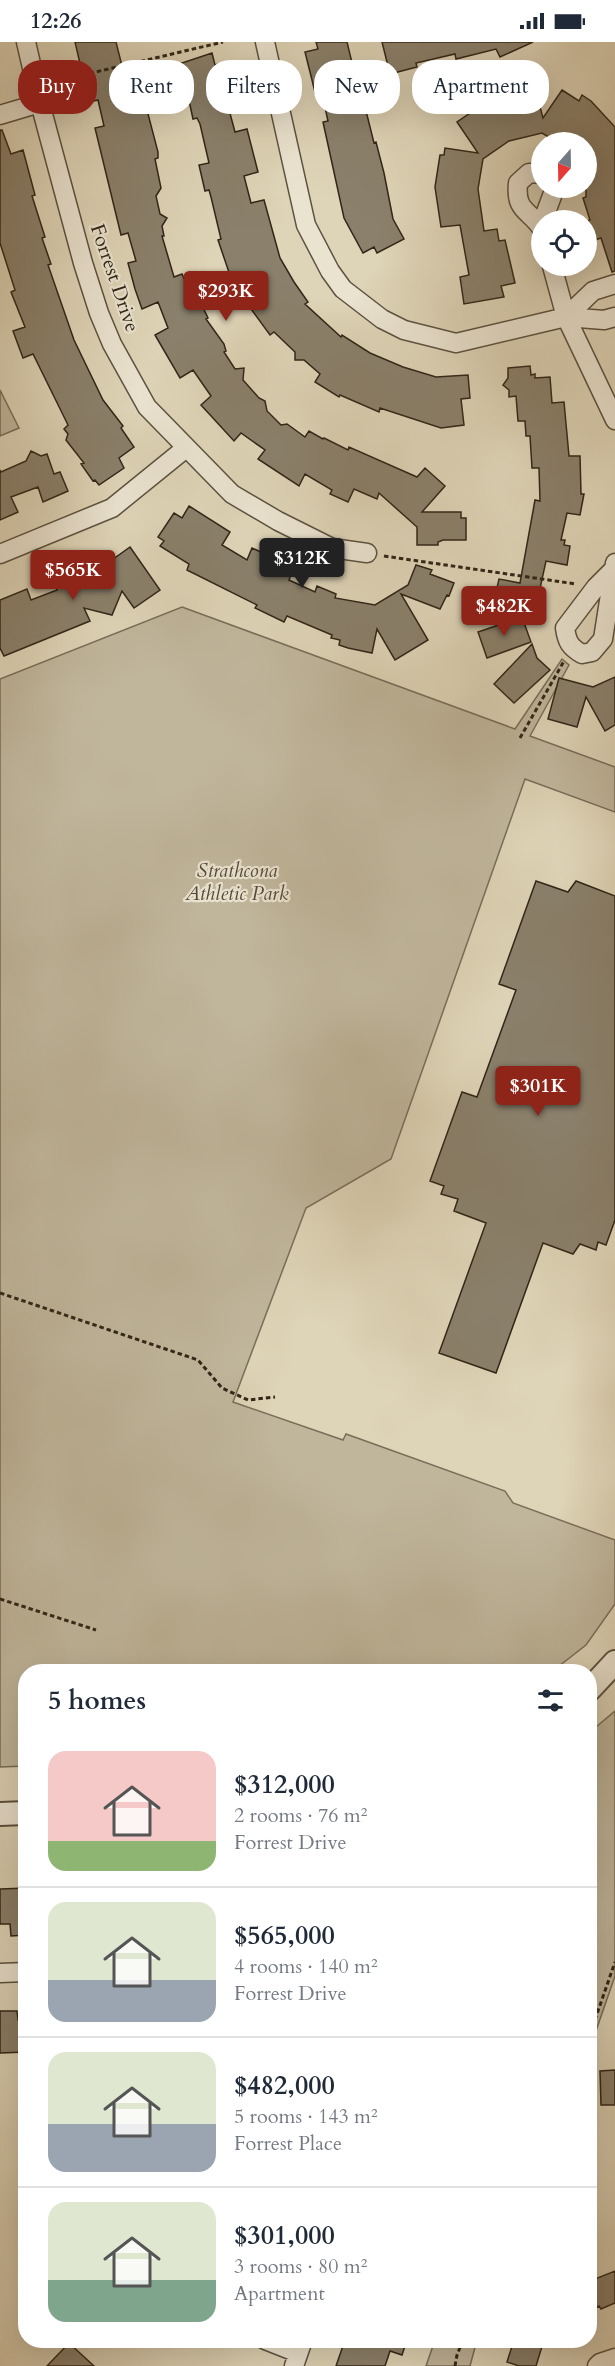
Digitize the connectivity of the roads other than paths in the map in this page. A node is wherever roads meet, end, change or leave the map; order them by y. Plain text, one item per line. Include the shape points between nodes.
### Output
1 (26, 42) edge
2 (265, 42) edge
3 (30, 60) edge
4 (18, 106) edge
5 (43, 114) edge
6 (0, 115) edge
7 (531, 173) edge
8 (531, 217) edge
9 (555, 276) edge
10 (615, 284) edge
11 (566, 317) junction
12 (615, 317) edge
13 (615, 420) edge
14 (186, 448) junction
15 (0, 554) edge
16 (367, 554) road end
17 (614, 566) edge
18 (615, 1662) edge
19 (597, 1681) edge
20 (18, 1813) edge
21 (0, 1814) edge
22 (18, 1972) edge
23 (0, 1973) edge
24 (615, 2358) edge
25 (597, 2366) edge

1 - 3 street, Forrest Drive
2 - 11 street via 306,225 343,289 389,323 456,343
4 - 6 street
5 - 14 street, Forrest Drive via 83,262 112,344 147,407
7 - 8 street via 518,183 516,198
9 - 11 street
10 - 11 street via 593,291
11 - 12 street
11 - 13 street
14 - 15 street via 112,508
14 - 16 street, Forrest Drive via 232,494 332,548
17 - 17 street via 603,639 592,652 582,654 566,640 565,628
18 - 19 street
20 - 21 street
22 - 23 street
24 - 25 street

